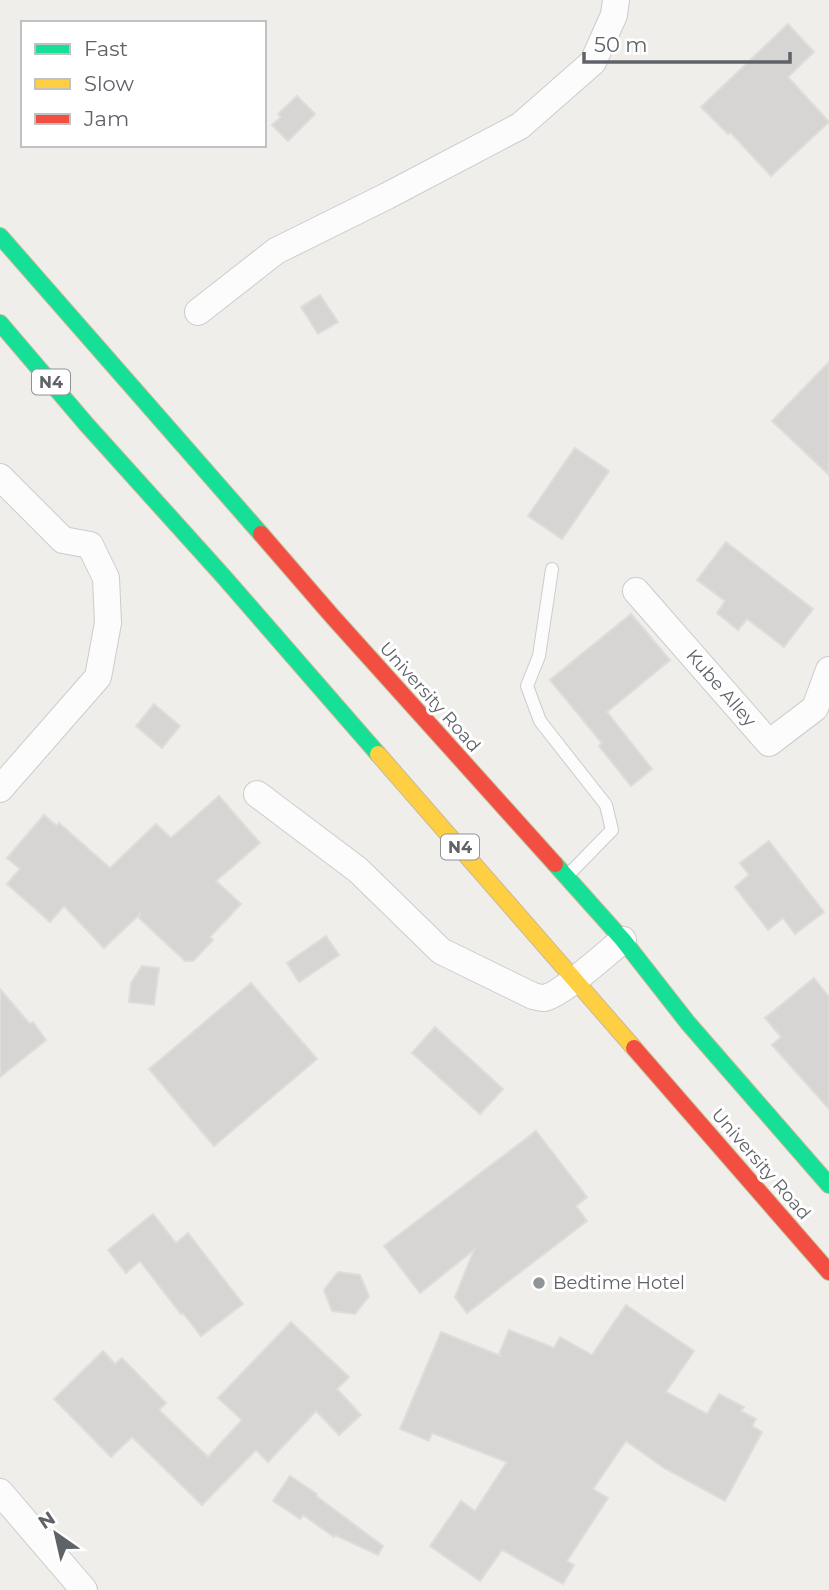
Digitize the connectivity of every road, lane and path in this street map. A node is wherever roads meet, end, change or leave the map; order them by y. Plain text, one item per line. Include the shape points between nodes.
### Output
1 (616, 0) edge
2 (0, 236) edge
3 (198, 312) dead end
4 (0, 323) edge
5 (0, 477) edge
6 (552, 569) dead end
7 (636, 591) dead end
8 (829, 670) edge
9 (0, 789) edge
10 (257, 794) dead end
11 (566, 877) junction
12 (623, 940) junction
13 (575, 979) junction
14 (829, 1185) edge
15 (829, 1272) edge
16 (0, 1492) edge
17 (84, 1590) edge

1 - 3 street via 593,62 520,126 276,251
2 - 11 highway, University Road
4 - 13 highway, University Road / N4
5 - 9 street via 63,540 90,545 106,578 108,623 98,677
6 - 11 lane via 539,656 527,686 540,721 606,805 612,830
7 - 8 street, Kube Alley via 769,743 816,708
10 - 13 street via 358,870 441,951 542,999
11 - 12 highway, University Road
12 - 13 street
12 - 14 highway, University Road via 688,1023
13 - 15 highway, University Road / N4
16 - 17 street

